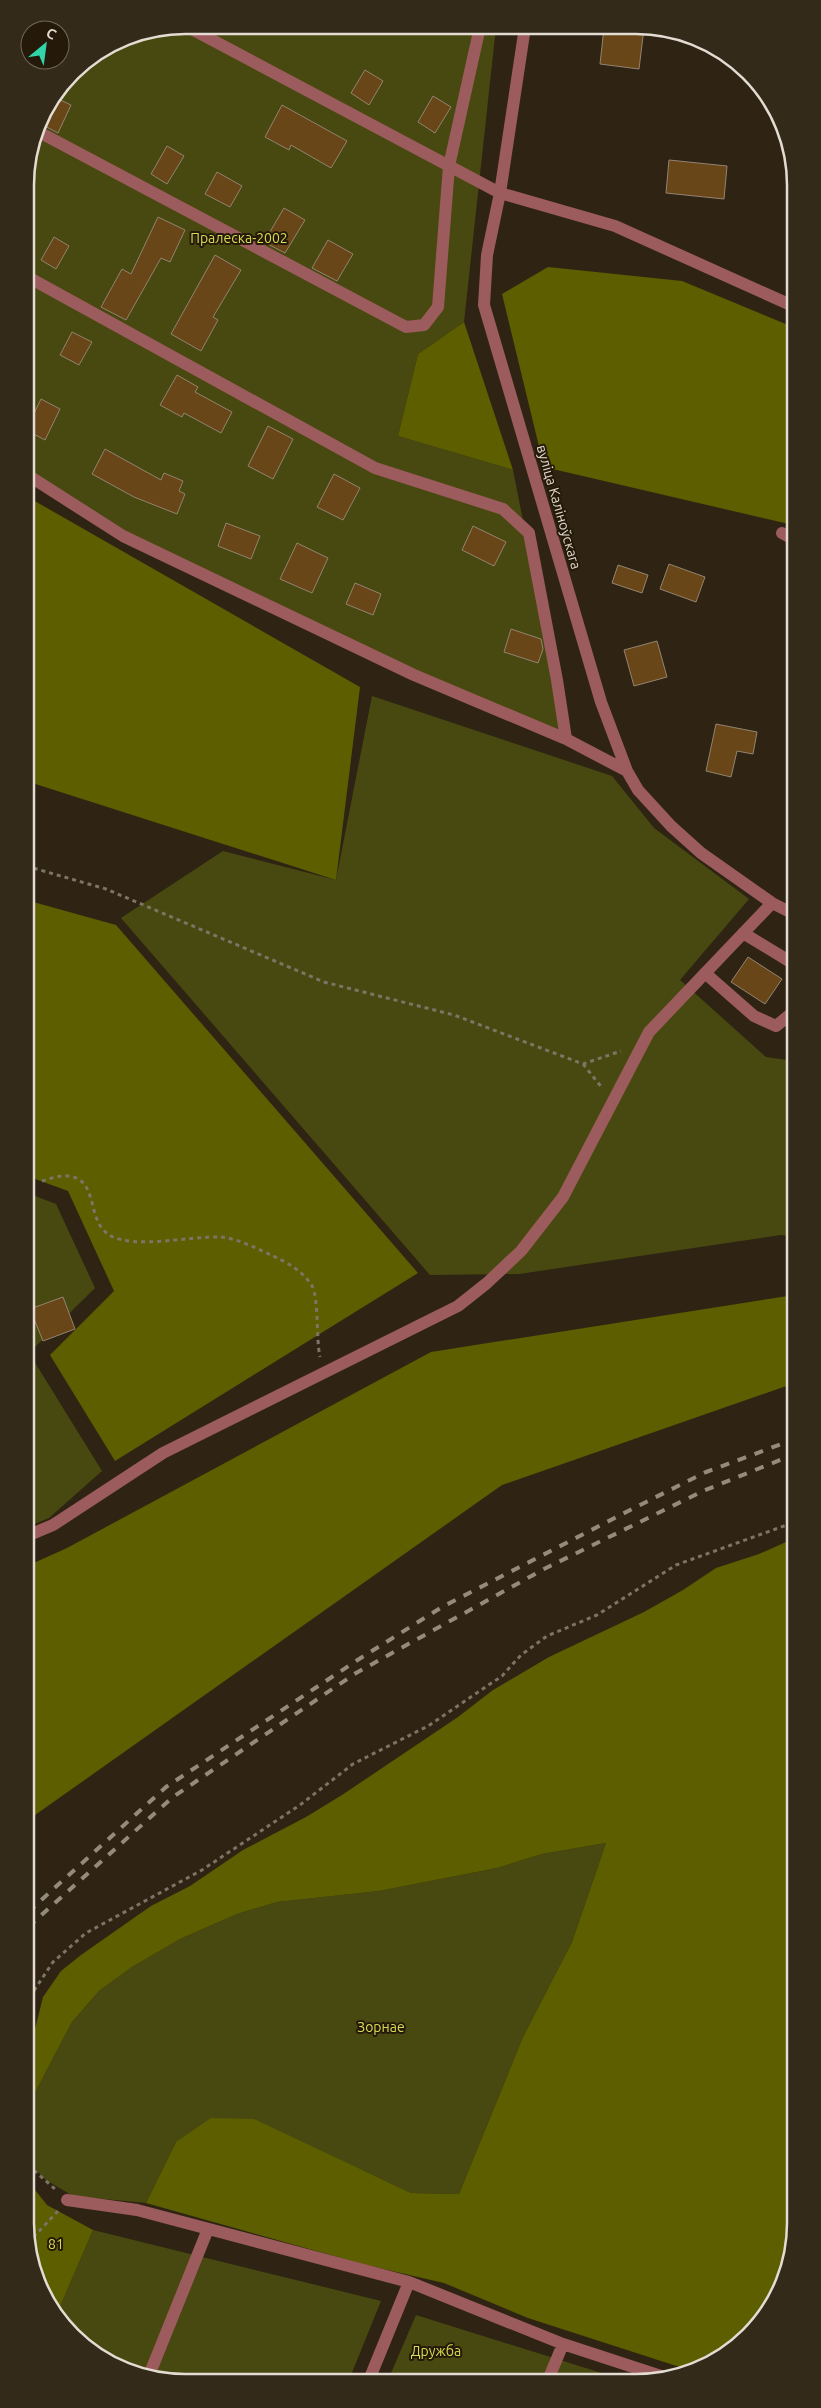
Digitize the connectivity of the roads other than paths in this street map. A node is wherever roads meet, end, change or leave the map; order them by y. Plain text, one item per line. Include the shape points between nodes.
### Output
1 (201, 34) edge
2 (478, 34) edge
3 (524, 34) edge
4 (43, 134) edge
5 (449, 166) junction
6 (500, 193) junction
7 (34, 280) edge
8 (787, 303) edge
9 (34, 479) edge
10 (566, 739) junction
11 (627, 771) junction
12 (772, 902) junction
13 (787, 910) edge
14 (744, 933) junction
15 (787, 960) edge
16 (705, 973) junction
17 (787, 1018) edge
18 (34, 1533) edge
19 (67, 2200) road end
20 (208, 2229) junction
21 (409, 2282) junction
22 (563, 2344) junction
23 (151, 2370) edge
24 (652, 2373) edge
25 (372, 2374) edge
26 (550, 2374) edge

1 - 5 street
2 - 5 street
3 - 6 street, вуліца Каліноўскага
4 - 5 street via 406,327 424,325 438,307
5 - 6 street
6 - 8 street via 615,226
6 - 11 street, вуліца Каліноўскага via 488,255 484,305 601,702
7 - 10 street via 375,468 503,509 529,533 558,680
9 - 10 street via 122,536 414,675
10 - 11 street
11 - 12 street, вуліца Каліноўскага via 638,790 670,826 701,853
12 - 13 street, вуліца Каліноўскага
12 - 14 street
14 - 15 street
14 - 16 street
16 - 17 street via 754,1016 776,1026
16 - 18 street via 649,1032 563,1197 521,1251 494,1277 458,1306 163,1453 53,1525
19 - 20 street via 137,2210
20 - 21 street
20 - 23 street
21 - 22 street
21 - 25 street
22 - 24 street
22 - 26 street

